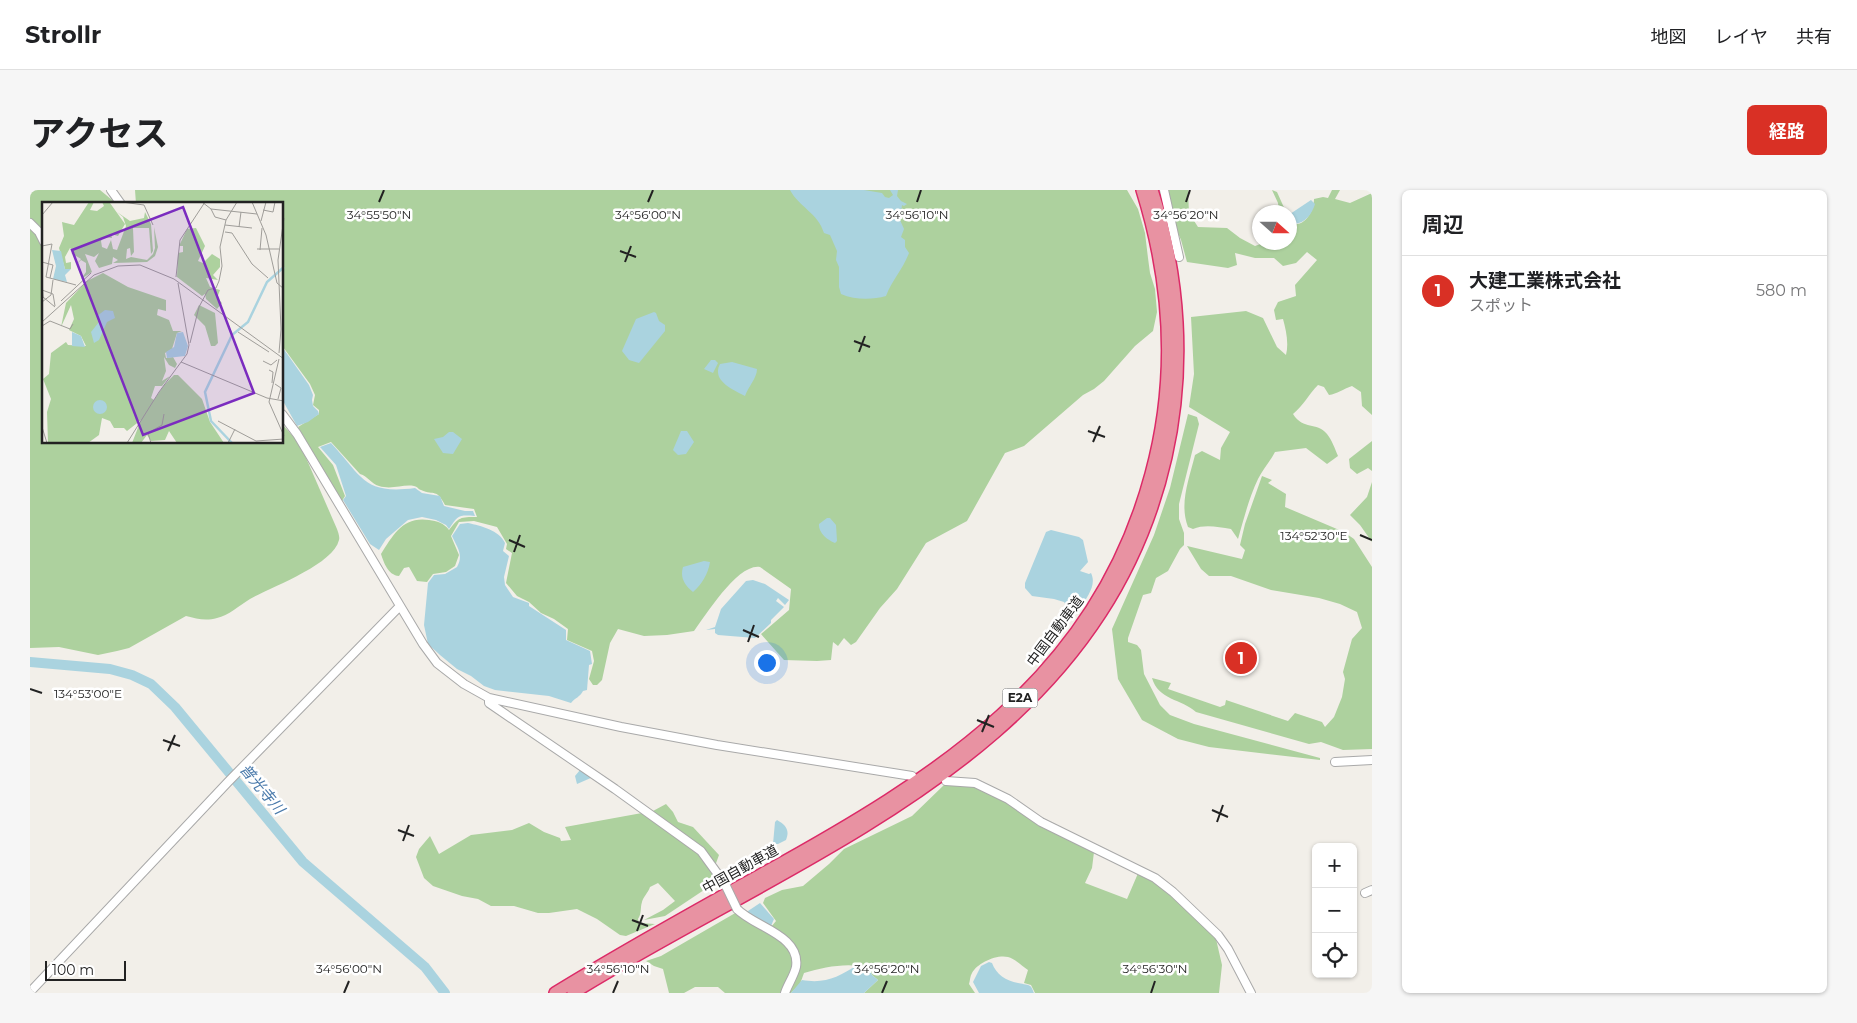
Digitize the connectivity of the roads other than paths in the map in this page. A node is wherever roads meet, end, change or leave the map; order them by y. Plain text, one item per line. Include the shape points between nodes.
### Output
1 (111, 190) edge
2 (1142, 190) edge
3 (1152, 190) edge
4 (1164, 190) edge
5 (119, 202) edge
6 (30, 223) edge
7 (42, 238) edge
8 (1179, 257) dead end
9 (284, 417) edge
10 (400, 606) junction
11 (489, 698) junction
12 (1372, 760) edge
13 (1334, 762) dead end
14 (912, 776) dead end
15 (946, 781) dead end
16 (30, 992) edge
17 (555, 993) edge
18 (572, 993) edge
19 (785, 993) edge
20 (1251, 993) edge

1 - 5 street
2 - 17 highway, 中国自動車道 / E2A via 1157,244 1166,298 1169,356 1164,413 1153,468 1136,522 1110,578 1081,626 1043,674 1001,716 905,790 828,838
3 - 18 highway, 中国自動車道 / E2A via 1166,239 1176,297 1178,358 1174,414 1163,470 1145,526 1119,582 1088,633 1029,702 932,782 833,846
4 - 8 street
6 - 7 street
9 - 10 street
10 - 11 street via 437,663
10 - 16 street
11 - 14 street via 717,745
11 - 19 street, bridge via 489,703 701,851 725,884 737,909 792,948 796,969
12 - 13 street
15 - 20 street via 976,783 1008,799 1041,822 1155,878 1218,935

